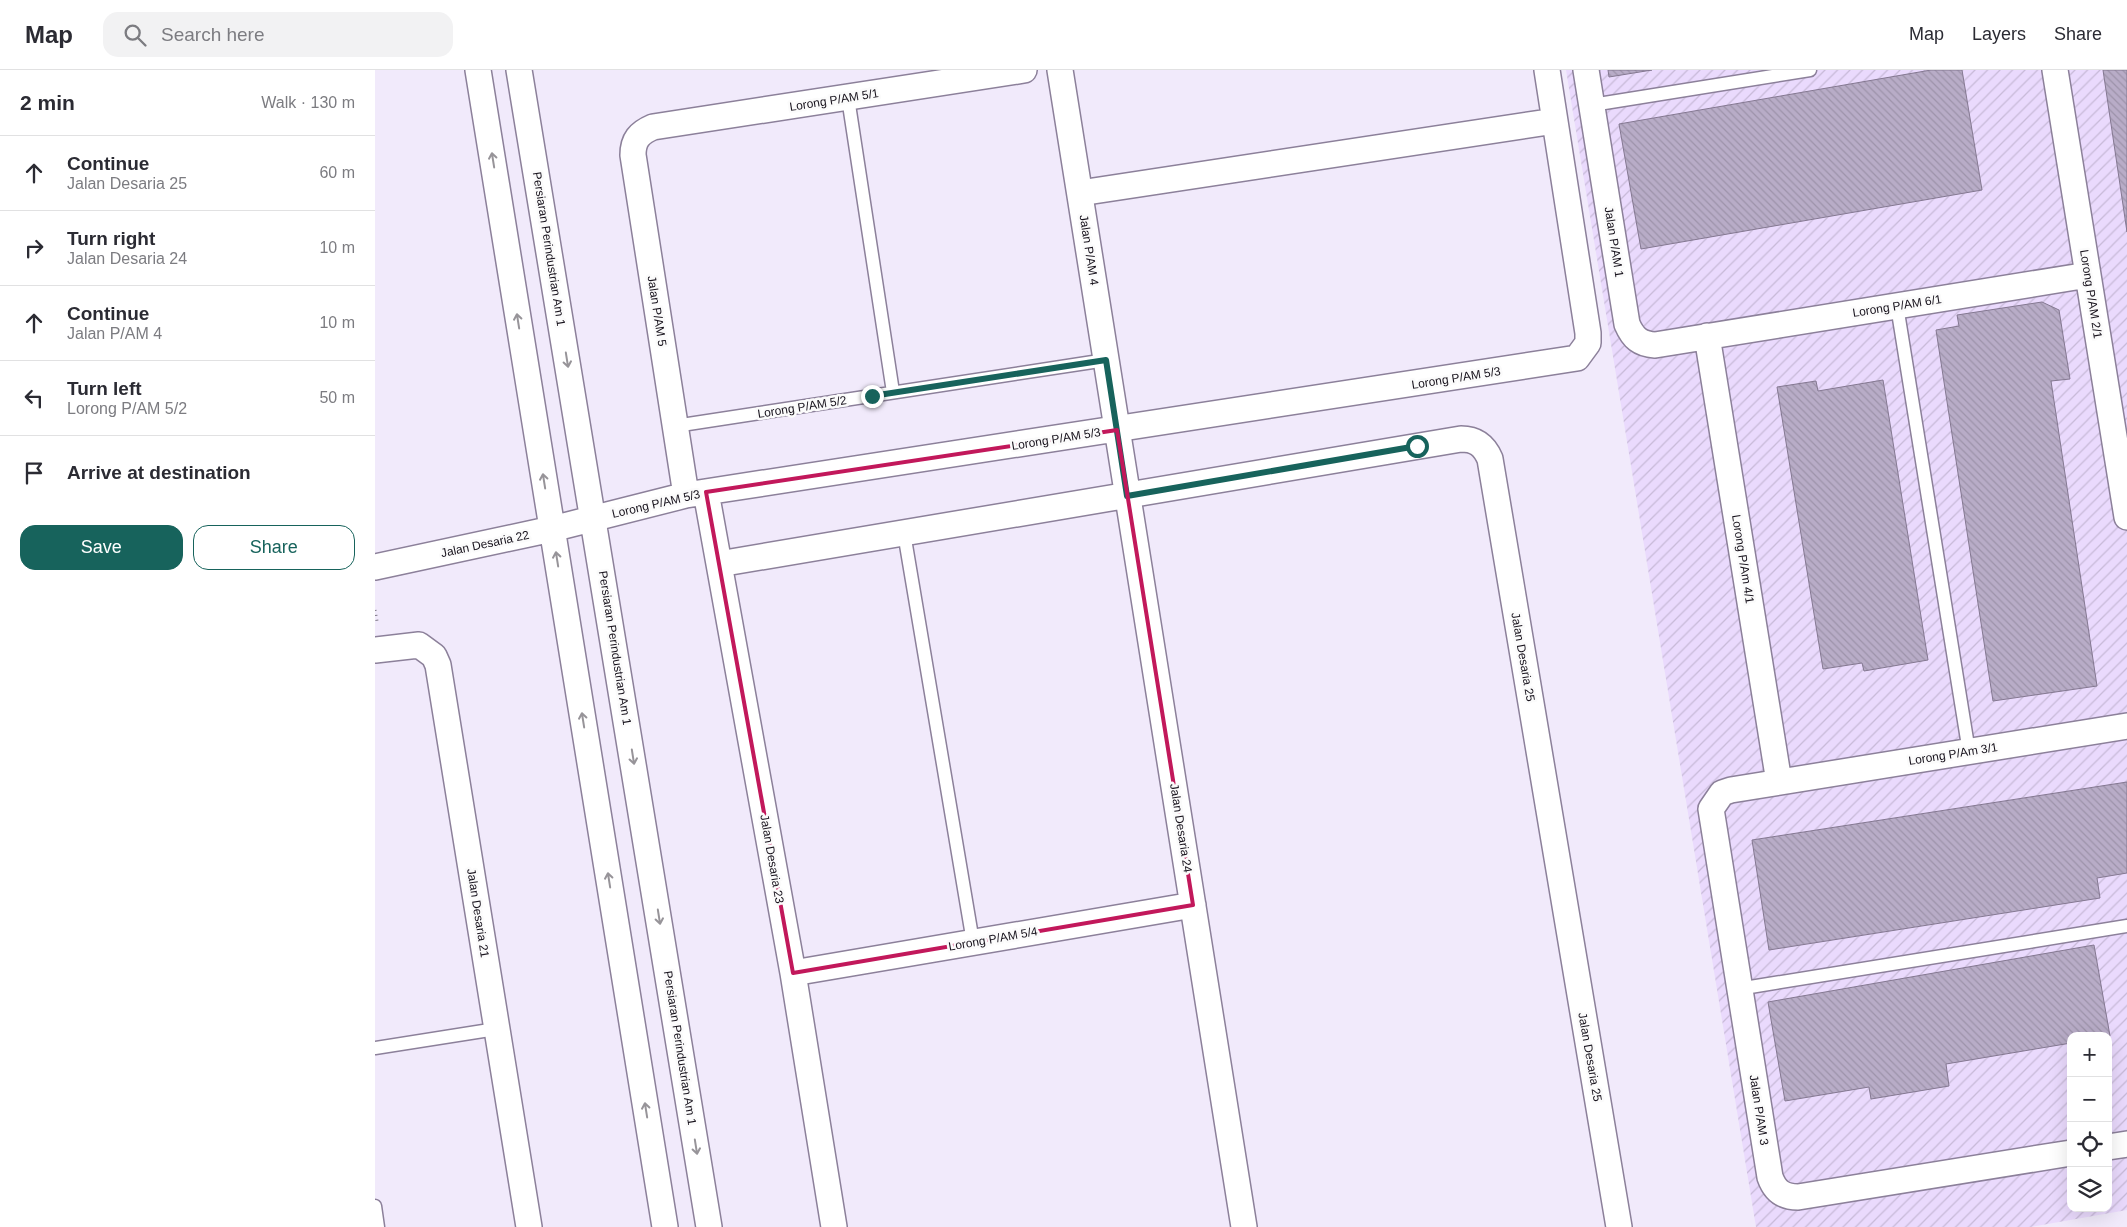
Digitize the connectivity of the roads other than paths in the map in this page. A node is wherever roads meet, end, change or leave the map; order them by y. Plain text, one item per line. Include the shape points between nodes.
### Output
1 (478, 70) edge
2 (519, 70) edge
3 (1024, 70) edge
4 (1060, 70) edge
5 (1547, 70) edge
6 (1586, 70) edge
7 (1810, 70) edge
8 (2055, 70) edge
9 (847, 98) junction
10 (1592, 105) junction
11 (1555, 121) junction
12 (645, 131) joint
13 (1080, 193) junction
14 (2088, 275) junction
15 (1897, 306) junction
16 (1707, 336) junction
17 (1106, 360) junction
18 (893, 392) junction
19 (675, 426) junction
20 (1117, 430) junction
21 (696, 494) junction
22 (1127, 496) junction
23 (2127, 517) edge
24 (594, 519) junction
25 (552, 529) junction
26 (904, 533) junction
27 (719, 564) junction
28 (375, 567) edge
29 (378, 650) edge
30 (2127, 726) edge
31 (1969, 752) junction
32 (1779, 782) junction
33 (1193, 905) junction
34 (2127, 926) edge
35 (973, 942) junction
36 (793, 973) junction
37 (1739, 989) junction
38 (496, 1028) junction
39 (375, 1048) edge
40 (2127, 1144) edge
41 (2112, 1146) edge
42 (2067, 1154) edge
43 (375, 1206) edge
44 (379, 1227) edge
45 (529, 1227) edge
46 (665, 1227) edge
47 (709, 1227) edge
48 (834, 1227) edge
49 (1244, 1227) edge
50 (1619, 1227) edge

25 -> 1 street
2 -> 24 street, Persiaran Perindustrian Am 1
3 - 9 street, Lorong P/AM 5/1
4 - 13 street, Jalan P/AM 4
5 - 11 street, Lorong P/AM 5/3
6 - 10 street, Jalan P/AM 1
7 - 10 lane
8 - 14 street, Lorong P/AM 2/1
9 - 12 street, Lorong P/AM 5/1 via 653,127
9 - 18 lane
10 - 16 street, Jalan P/AM 1 via 1631,333 1637,340 1655,345
11 - 13 street
11 - 20 street, Lorong P/AM 5/3 via 1588,332 1588,343 1577,358
12 - 19 street, Jalan P/AM 5 via 637,137 633,155
13 - 17 street, Jalan P/AM 4
14 - 15 street, Lorong P/AM 6/1
14 - 23 street, Lorong P/AM 2/1
15 - 16 street, Lorong P/AM 6/1
15 - 31 lane
16 - 32 street, Lorong P/Am 4/1
17 - 18 lane, Lorong P/AM 5/2
17 - 20 street, Jalan P/AM 4
18 - 19 lane, Lorong P/AM 5/2
19 - 21 street, Jalan P/AM 5
20 - 21 street, Lorong P/AM 5/3
20 - 22 street, Jalan Desaria 24
21 - 24 street, Lorong P/AM 5/3
21 - 27 street, Jalan Desaria 23
22 - 26 street, Jalan Desaria 25
22 - 33 street, Jalan Desaria 24
22 - 50 street, Jalan Desaria 25 via 1461,439 1471,439 1486,450
24 - 25 street, Jalan Desaria 22
24 -> 47 street, Persiaran Perindustrian Am 1
25 - 28 street, Jalan Desaria 22
46 -> 25 street
26 - 27 street, Jalan Desaria 25
26 - 35 lane
27 - 36 street, Jalan Desaria 23
29 - 38 street, Jalan Desaria 21 via 419,645 434,656 438,665
30 - 31 street, Lorong P/Am 3/1
31 - 32 street, Lorong P/Am 3/1
32 - 37 street, Jalan P/AM 3 via 1731,790 1722,794 1711,808
33 - 35 street, Lorong P/AM 5/4
33 - 49 street, Jalan Desaria 24
34 - 37 lane
35 - 36 street, Lorong P/AM 5/4
36 - 48 street, Jalan Desaria 23
37 - 42 street, Jalan P/AM 3 via 1770,1177 1780,1193 1798,1197
38 - 39 lane
38 - 45 street, Jalan Desaria 21
40 - 41 street
43 - 44 lane

